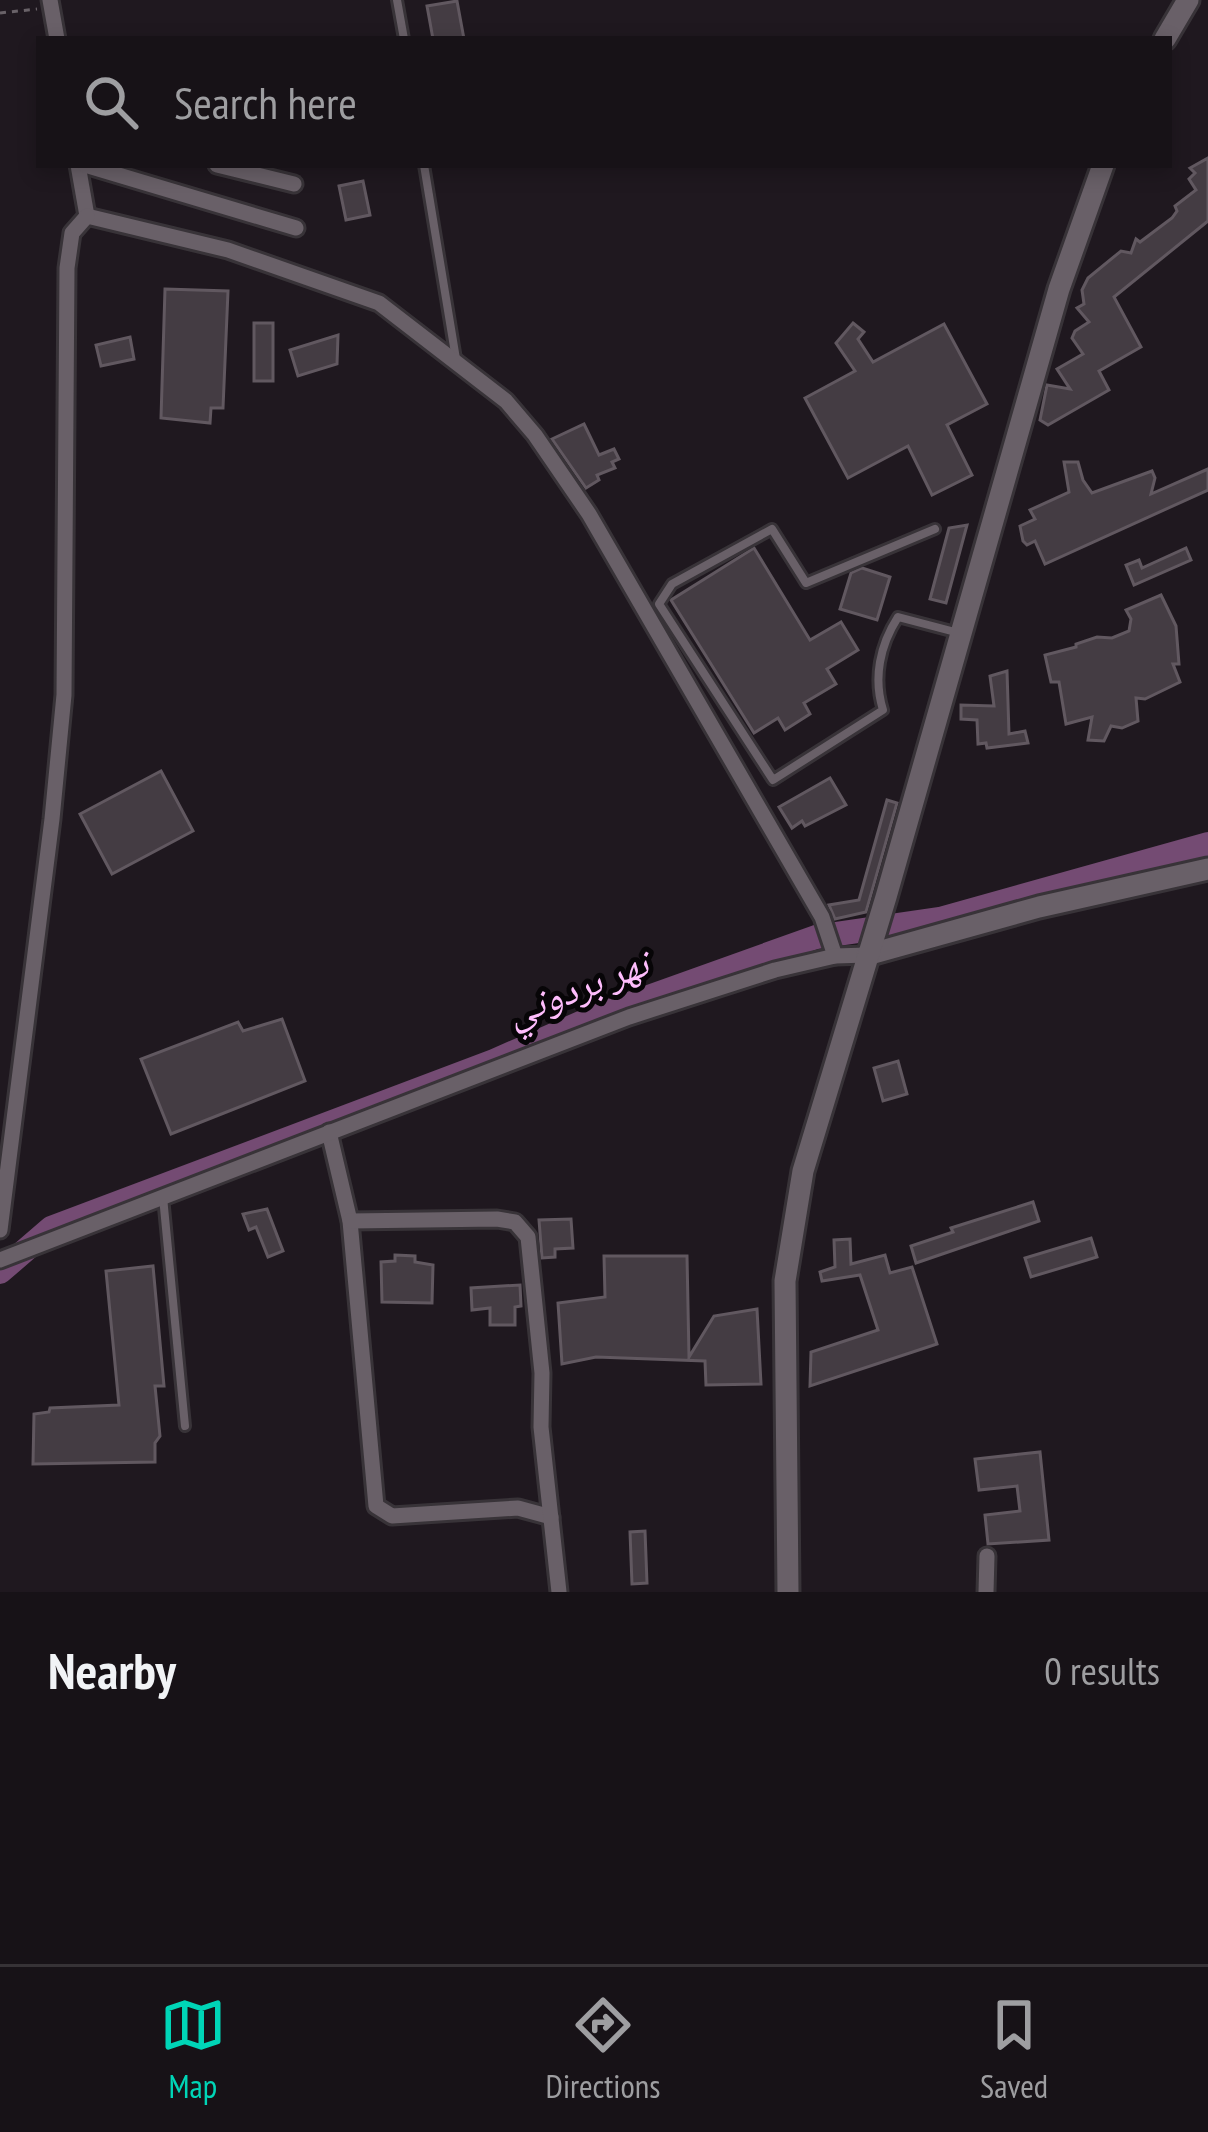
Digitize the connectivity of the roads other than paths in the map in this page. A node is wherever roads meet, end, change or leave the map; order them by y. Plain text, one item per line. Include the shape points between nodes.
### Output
1 (397, 0) edge
2 (1188, 0) edge
3 (50, 4) edge
4 (56, 36) edge
5 (403, 36) edge
6 (1167, 36) edge
7 (81, 168) edge
8 (91, 168) edge
9 (229, 168) edge
10 (424, 168) edge
11 (1102, 168) edge
12 (294, 184) dead end
13 (87, 216) junction
14 (296, 228) dead end
15 (456, 360) junction
16 (935, 529) dead end
17 (961, 634) junction
18 (1208, 869) edge
19 (833, 948) junction
20 (869, 948) junction
21 (329, 1132) junction
22 (163, 1195) junction
23 (350, 1222) junction
24 (0, 1230) edge
25 (0, 1260) edge
26 (185, 1426) dead end
27 (551, 1517) junction
28 (987, 1556) dead end
29 (559, 1592) edge
30 (788, 1592) edge
31 (986, 1592) edge

1 - 5 lane
2 - 6 main road
3 - 4 street
7 - 13 street
8 - 14 street
9 - 12 street
10 - 15 lane
11 - 17 main road via 1059,289
13 - 15 street via 338,286 379,304
13 - 24 street via 72,233 67,268 64,695
15 - 19 street via 523,418 589,514
16 - 17 lane via 806,583 772,529 672,584 659,604 773,781 883,710 876,688 898,617
17 - 20 main road
18 - 20 main road
19 - 20 street
19 - 21 street
20 - 30 main road via 791,1228 783,1374
21 - 22 street
21 - 23 street
22 - 25 street
22 - 26 lane
23 - 27 street via 376,1506 392,1516 518,1508
23 - 27 street via 497,1219 525,1230
27 - 29 street
28 - 31 street

